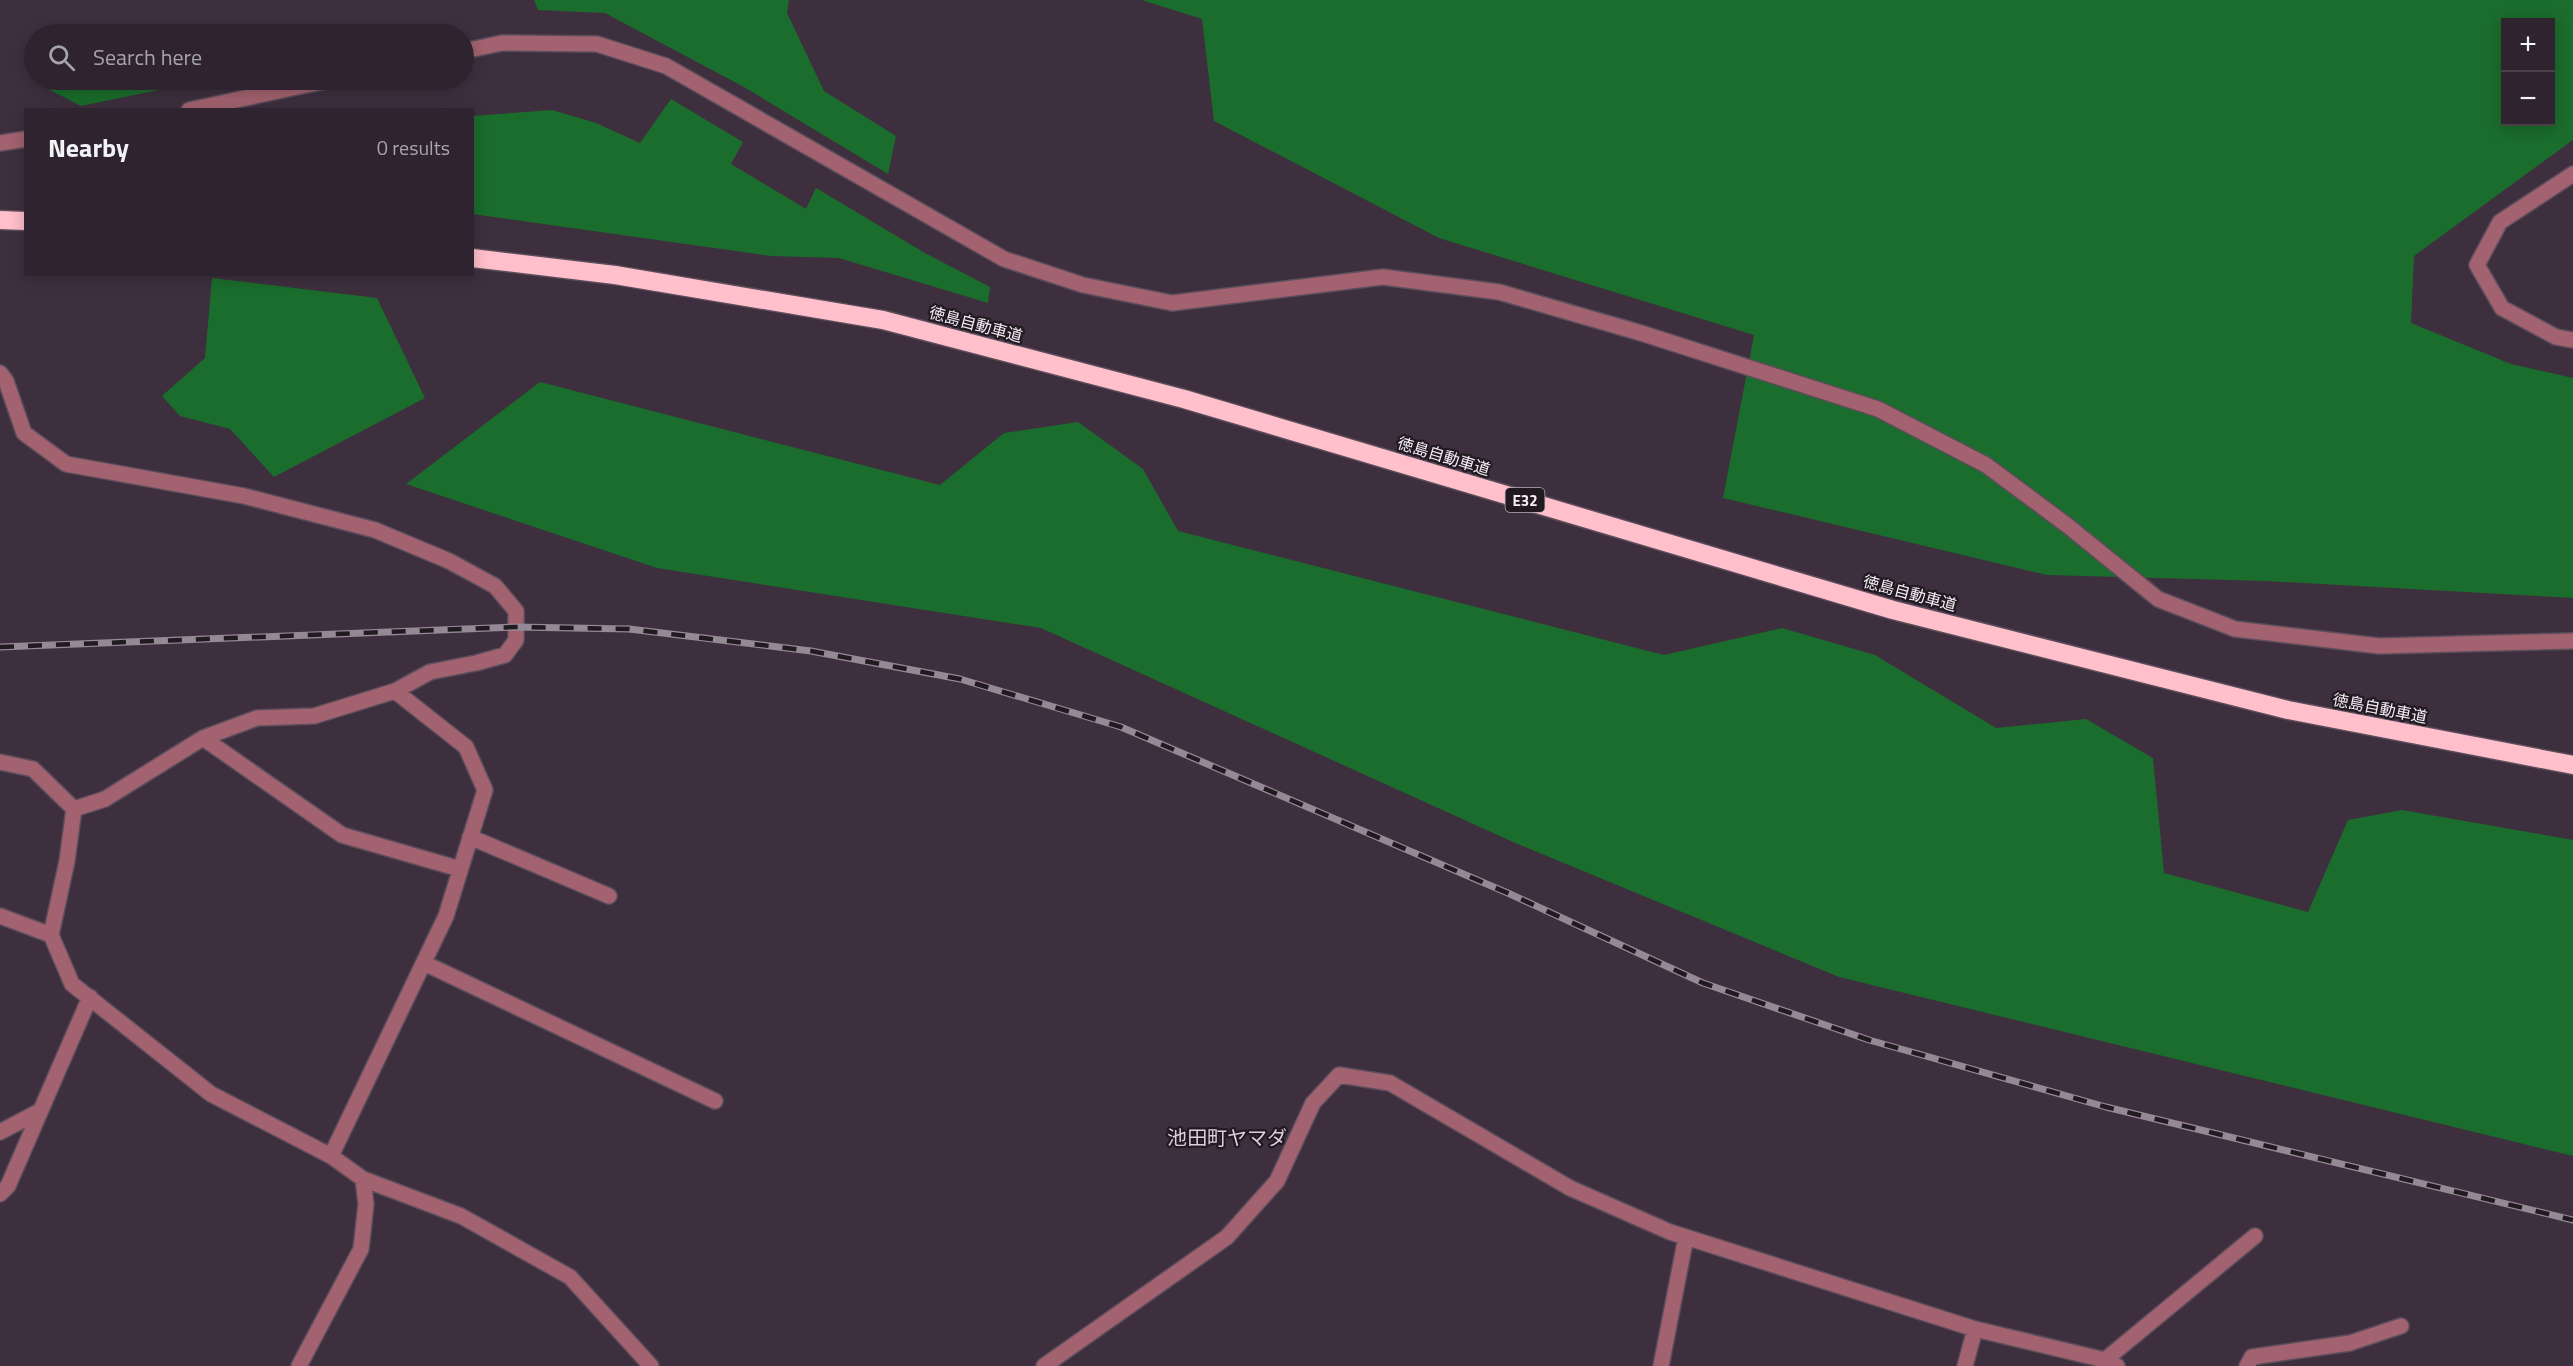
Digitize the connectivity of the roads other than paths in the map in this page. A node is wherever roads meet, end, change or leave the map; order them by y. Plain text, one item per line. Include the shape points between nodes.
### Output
1 (474, 49) edge
2 (283, 90) edge
3 (198, 108) edge
4 (24, 139) edge
5 (0, 142) edge
6 (2573, 174) edge
7 (0, 220) edge
8 (24, 221) edge
9 (474, 258) edge
10 (2573, 340) edge
11 (0, 373) edge
12 (2573, 641) edge
13 (395, 691) junction
14 (203, 738) junction
15 (0, 762) edge
16 (2573, 765) edge
17 (74, 809) junction
18 (470, 837) junction
19 (460, 869) junction
20 (609, 896) dead end
21 (0, 916) edge
22 (51, 935) junction
23 (424, 963) junction
24 (90, 998) junction
25 (715, 1101) dead end
26 (40, 1111) junction
27 (0, 1132) edge
28 (330, 1156) junction
29 (363, 1179) junction
30 (0, 1194) edge
31 (2255, 1236) dead end
32 (1686, 1238) junction
33 (2401, 1326) dead end
34 (1975, 1329) junction
35 (2111, 1363) edge
36 (299, 1366) edge
37 (651, 1366) edge
38 (1044, 1366) edge
39 (1661, 1366) edge
40 (1965, 1366) edge
41 (2247, 1366) edge

1 - 12 street via 502,43 597,44 666,66 1004,259 1083,285 1172,303 1383,278 1499,292 1878,409 1986,465 2158,599 2235,629 2379,646
2 - 3 street
4 - 5 street
6 - 10 street via 2500,222 2477,265 2502,308 2556,337
7 - 8 highway
9 - 16 highway, 徳島自動車道 / E32 via 615,275 883,320 1196,402 1893,610 2288,710
11 - 13 street via 24,433 66,464 244,496 375,530 449,561 495,586 516,611 516,640 505,655 430,672
13 - 14 street via 314,716 257,718
13 - 18 street via 466,747 485,790
14 - 17 street via 105,799
14 - 19 street via 342,834
15 - 17 street via 33,769
17 - 22 street
18 - 19 street
18 - 20 street
19 - 23 street via 446,916
21 - 22 street
22 - 24 street via 72,984
23 - 25 street
23 - 28 street
24 - 26 street
24 - 28 street via 211,1094
26 - 27 street
26 - 30 street via 8,1186
28 - 29 street
29 - 36 street via 366,1204 361,1249
29 - 37 street via 461,1216 570,1277
31 - 35 street
32 - 34 street
32 - 38 street via 1570,1188 1390,1083 1339,1075 1313,1103 1277,1181 1227,1237
32 - 39 street
33 - 41 street via 2350,1343 2252,1357
34 - 35 street
34 - 40 street

